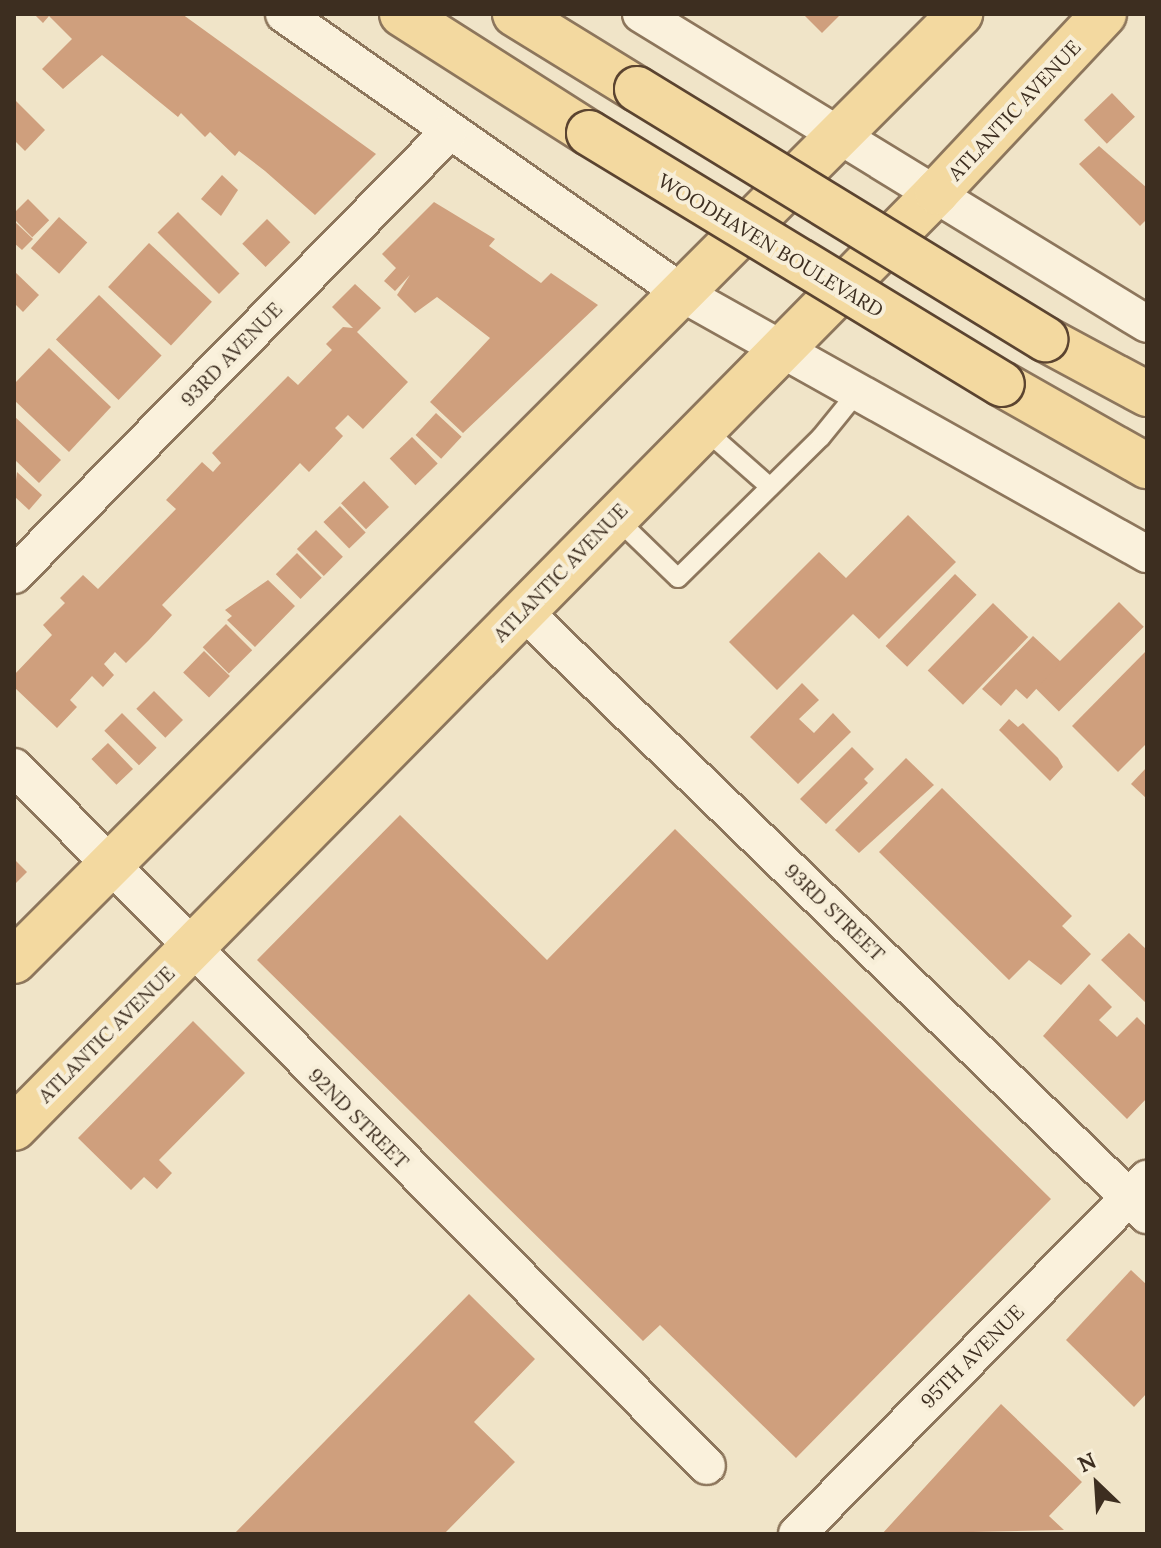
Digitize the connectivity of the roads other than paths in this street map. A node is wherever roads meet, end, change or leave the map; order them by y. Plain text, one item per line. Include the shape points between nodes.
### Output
1 (284, 14) edge
2 (402, 14) edge
3 (515, 14) edge
4 (641, 14) edge
5 (960, 14) edge
6 (1104, 14) edge
7 (448, 133) junction
8 (839, 139) junction
9 (937, 192) junction
10 (685, 295) junction
11 (1147, 324) edge
12 (782, 346) junction
13 (860, 389) junction
14 (1147, 394) edge
15 (702, 427) junction
16 (1147, 466) edge
17 (770, 487) junction
18 (614, 516) junction
19 (1147, 554) edge
20 (14, 575) edge
21 (522, 610) junction
22 (14, 767) edge
23 (110, 862) junction
24 (191, 948) junction
25 (14, 961) edge
26 (14, 1128) edge
27 (1141, 1197) edge
28 (707, 1466) dead end
29 (797, 1534) edge

1 - 7 street
2 - 16 main road, WOODHAVEN BOULEVARD, bridge via 1002,384
3 - 14 main road, bridge via 1045,339
4 - 8 street
5 - 8 main road
6 - 9 main road, ATLANTIC AVENUE
7 - 10 street
7 - 20 street, 93RD AVENUE
8 - 9 street
8 - 10 main road
9 - 11 street
9 - 12 main road, ATLANTIC AVENUE
10 - 12 street
10 - 23 main road
12 - 13 street
12 - 15 main road, ATLANTIC AVENUE
13 - 17 lane
13 - 19 street
15 - 17 lane
15 - 18 main road, ATLANTIC AVENUE
17 - 18 lane via 678,578
18 - 21 main road, ATLANTIC AVENUE
21 - 24 main road, ATLANTIC AVENUE
21 - 27 street, 93RD STREET
22 - 23 street, 92ND STREET
23 - 24 street, 92ND STREET
23 - 25 main road
24 - 26 main road, ATLANTIC AVENUE
24 - 28 street, 92ND STREET
27 - 29 street, 95TH AVENUE

